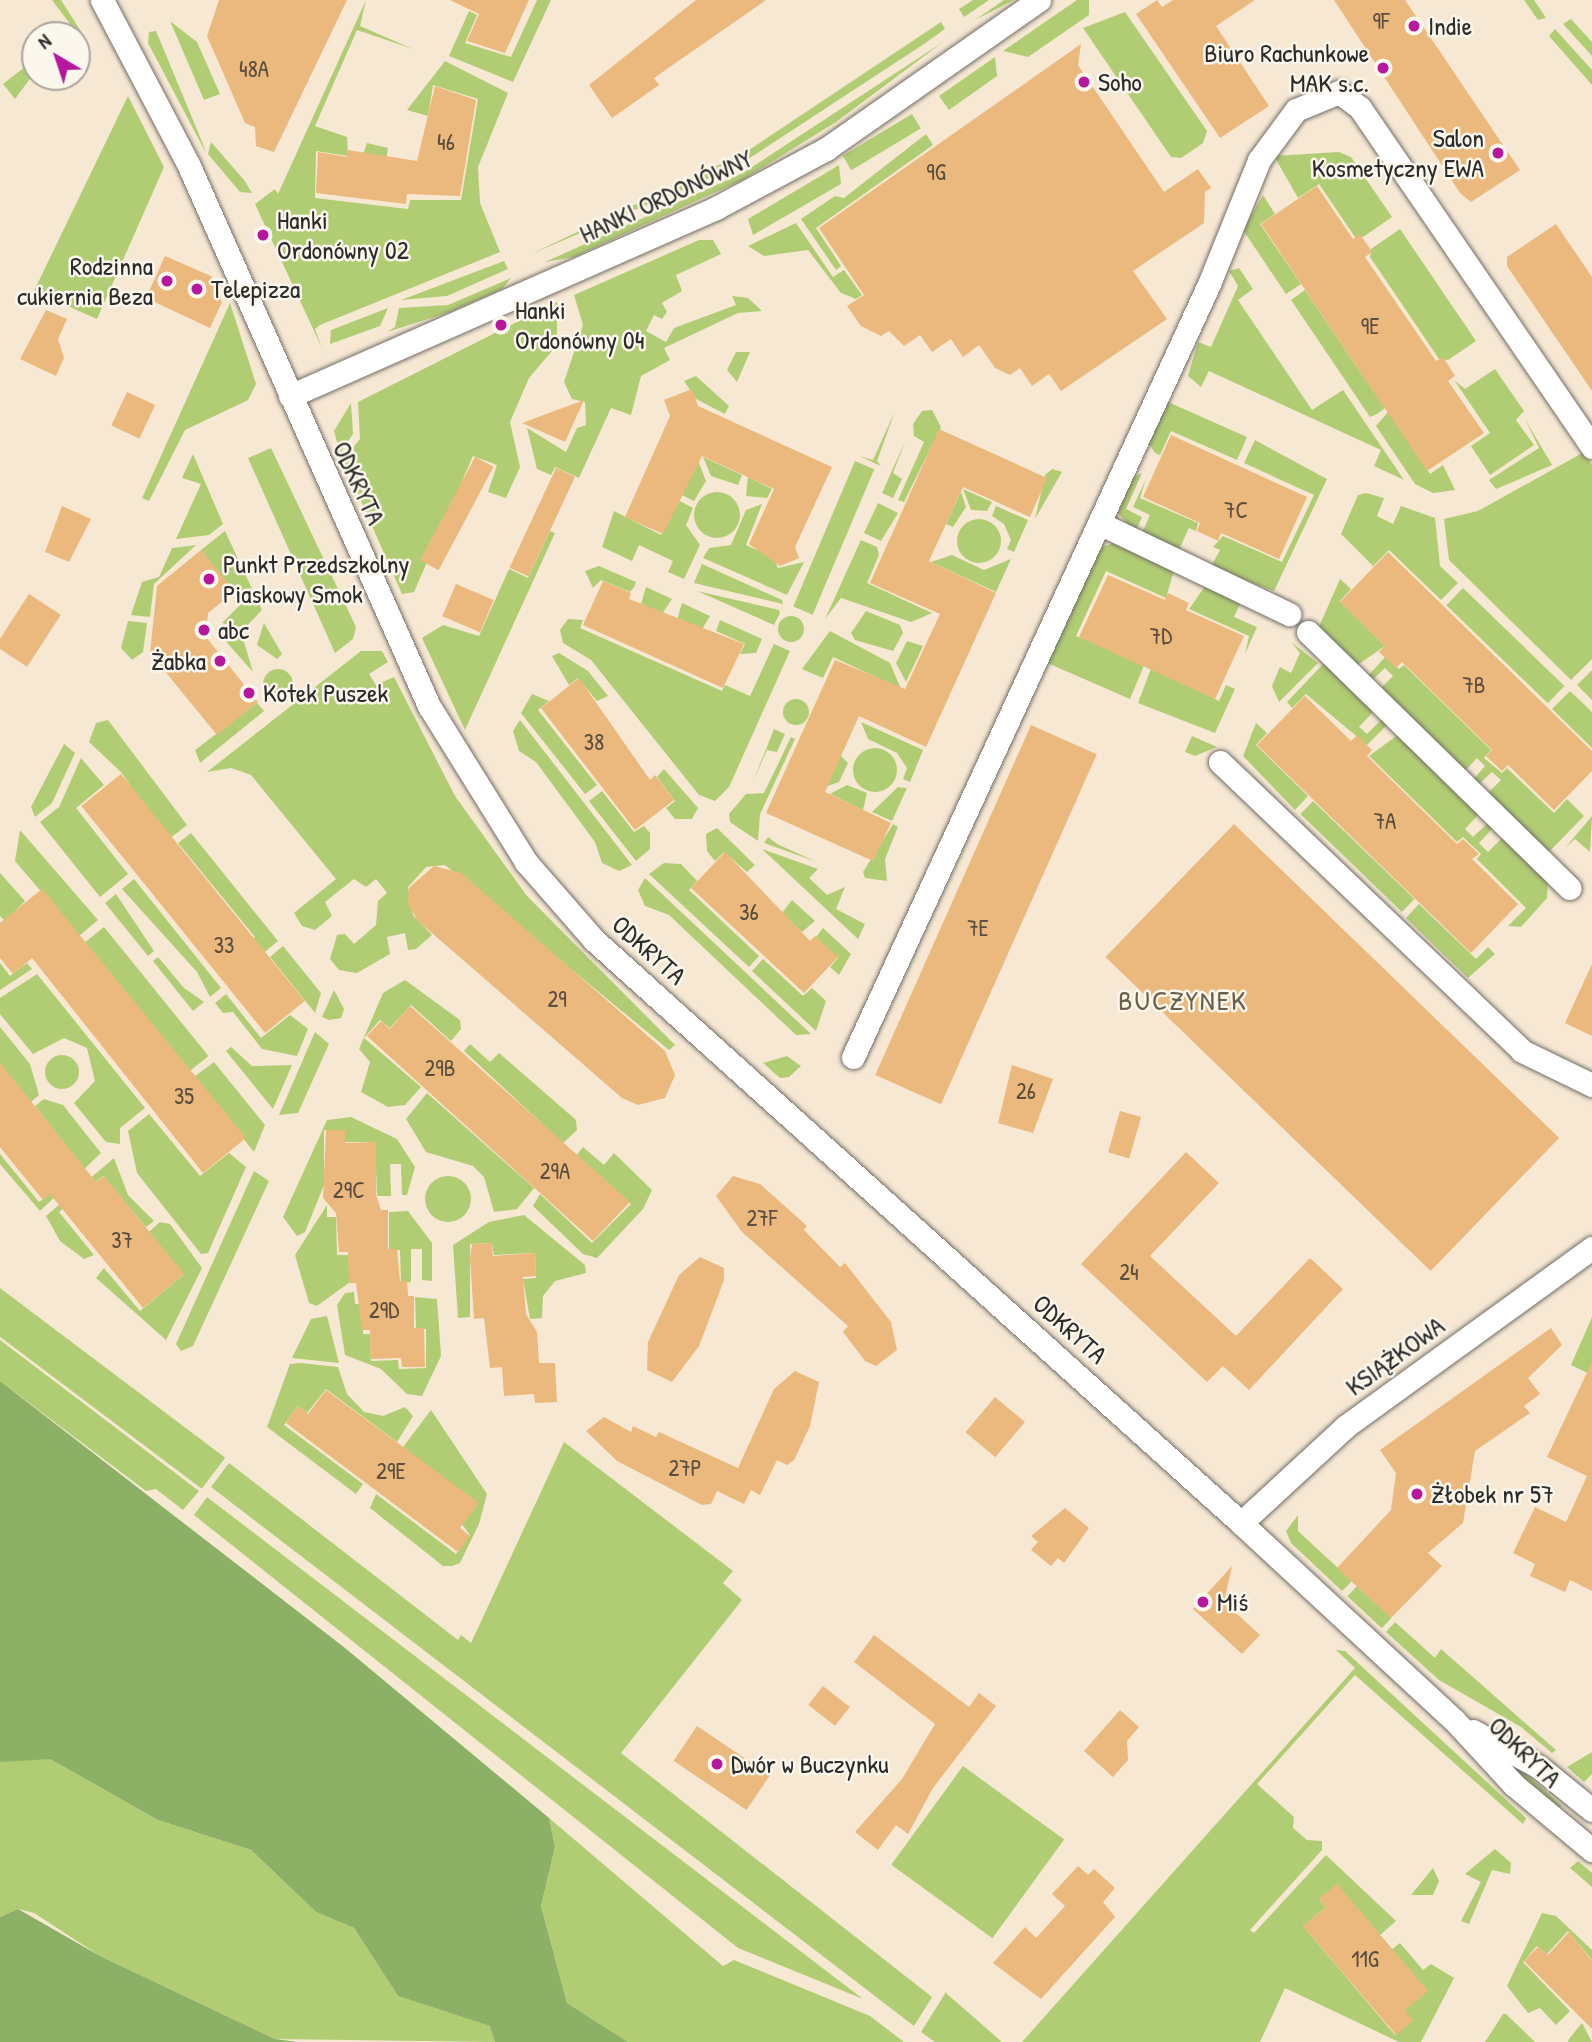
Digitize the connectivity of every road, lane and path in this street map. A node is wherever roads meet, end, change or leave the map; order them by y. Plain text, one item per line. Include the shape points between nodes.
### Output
1 (102, 0) edge
2 (1039, 0) edge
3 (290, 396) junction
4 (1592, 447) edge
5 (1099, 523) junction
6 (1289, 614) dead end
7 (1308, 632) dead end
8 (1220, 762) dead end
9 (1569, 888) dead end
10 (853, 1057) dead end
11 (1592, 1085) edge
12 (1592, 1248) edge
13 (1241, 1522) junction
14 (1454, 1720) junction
15 (1592, 1810) edge
16 (1592, 1850) edge

1 - 3 street, ODKRYTA via 190,166
2 - 3 street, HANKI ORDONÓWNY via 826,149 728,202
3 - 13 street, ODKRYTA via 429,706 526,862 594,940
4 - 5 street via 1349,96 1339,92 1311,100 1283,122 1268,145
5 - 6 street
5 - 10 street
7 - 9 street
8 - 11 street via 1522,1051
12 - 13 street, KSIĄŻKOWA via 1346,1426
13 - 14 street, ODKRYTA
14 - 15 street, ODKRYTA via 1539,1767
14 - 16 street, ODKRYTA via 1514,1785

